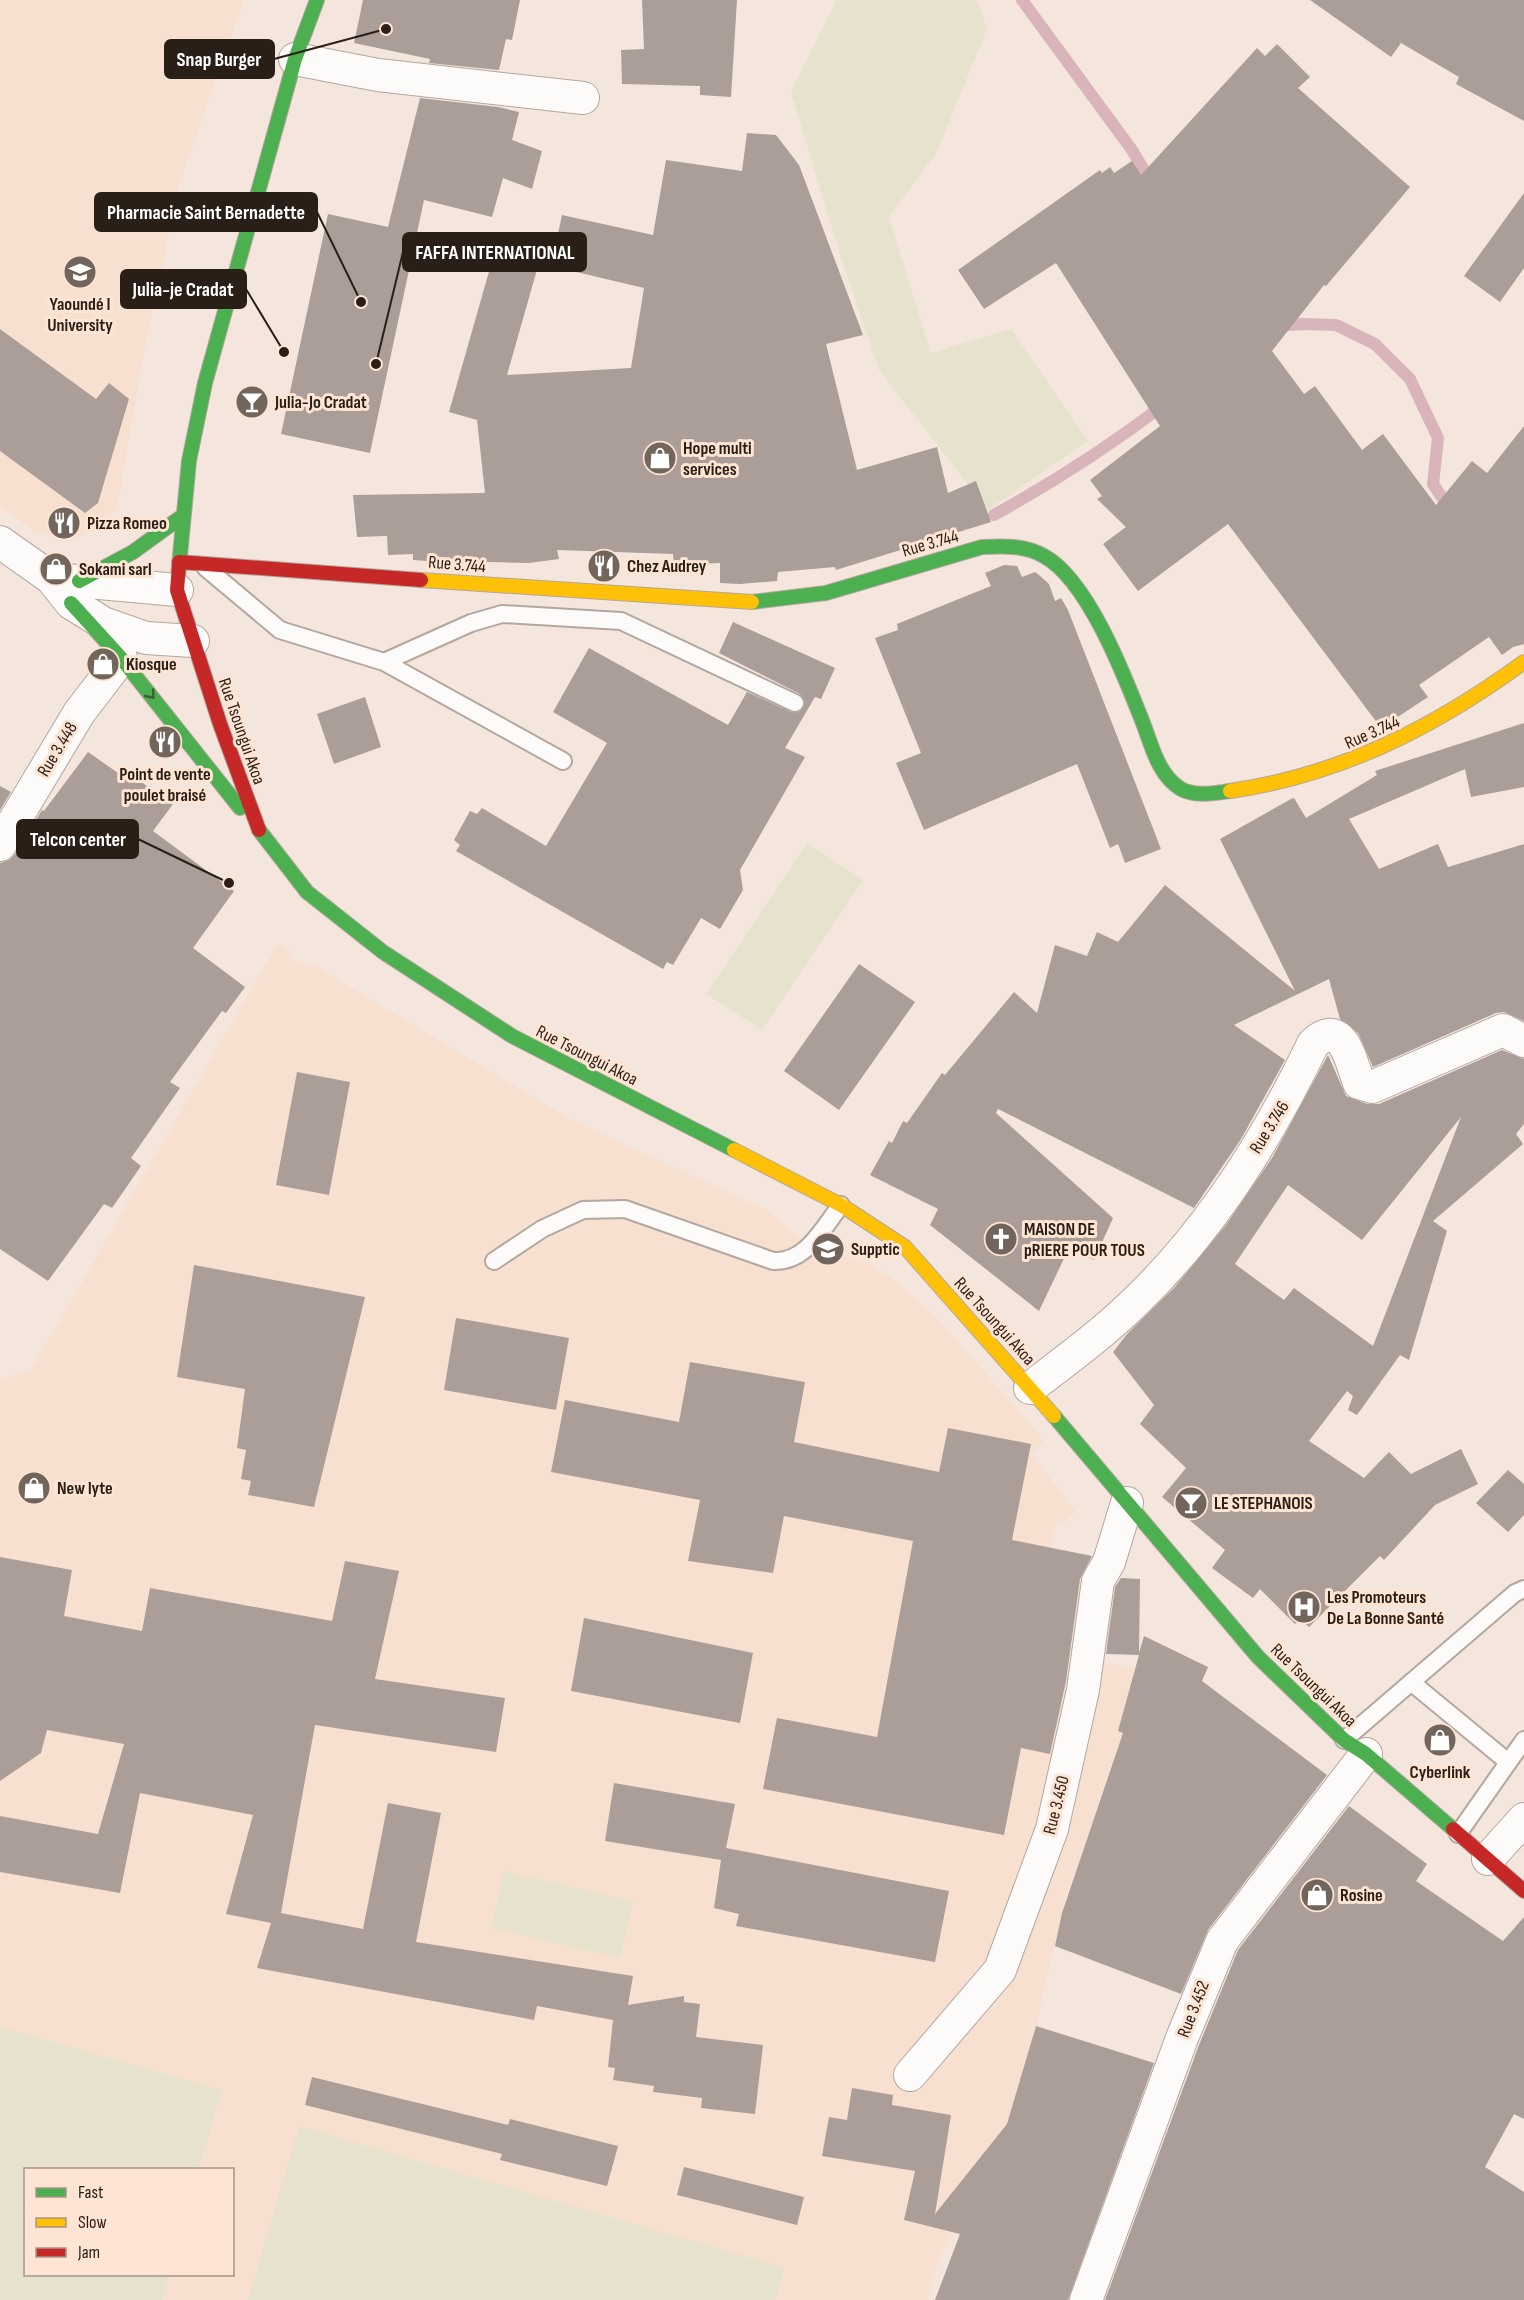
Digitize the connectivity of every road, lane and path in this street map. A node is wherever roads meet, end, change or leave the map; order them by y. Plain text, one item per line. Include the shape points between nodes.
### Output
1 (317, 0) edge
2 (295, 59) junction
3 (583, 98) dead end
4 (183, 515) junction
5 (0, 542) edge
6 (203, 566) junction
7 (178, 576) junction
8 (67, 587) junction
9 (193, 641) junction
10 (121, 658) junction
11 (384, 662) junction
12 (1524, 662) edge
13 (795, 703) dead end
14 (563, 761) dead end
15 (259, 830) junction
16 (0, 845) edge
17 (1524, 1041) edge
18 (840, 1205) junction
19 (494, 1261) dead end
20 (1030, 1388) junction
21 (1127, 1503) junction
22 (1524, 1589) edge
23 (1411, 1682) junction
24 (1524, 1740) edge
25 (1355, 1747) junction
26 (1508, 1762) junction
27 (1524, 1819) edge
28 (1458, 1834) junction
29 (1488, 1859) junction
30 (1524, 1891) edge
31 (910, 2075) dead end
32 (1086, 2300) edge

1 - 2 main road, Rue Tsoungui Akoa
2 - 3 street via 378,75
2 - 4 main road, Rue Tsoungui Akoa via 205,383
4 - 7 main road, Rue Tsoungui Akoa
4 - 8 main road via 133,552
5 - 8 street
6 - 7 main road, Rue 3.744
6 - 11 lane via 280,630
6 - 12 main road, Rue 3.744 via 337,572 740,603 826,593 982,547 1006,544 1028,548 1051,560 1083,594 1162,771 1183,790 1209,794 1267,786 1336,768 1413,734
7 - 8 street
7 - 9 main road, Rue Tsoungui Akoa
8 - 9 street via 104,623 146,638
8 - 10 main road
9 - 15 main road, Rue Tsoungui Akoa
10 -> 15 main road
10 - 16 street, Rue 3.448 via 79,713
11 - 13 lane via 471,623 502,614 621,621
11 - 14 lane
15 - 18 main road, Rue Tsoungui Akoa via 307,892 383,951 512,1036
17 - 20 street, Rue 3.746 via 1503,1030 1365,1087 1359,1083 1337,1035 1320,1038 1313,1044 1290,1094 1212,1217 1134,1303
18 - 19 lane via 799,1257 786,1262 773,1261 625,1209 583,1210 542,1229
18 - 20 main road, Rue Tsoungui Akoa via 905,1247
20 - 21 main road, Rue Tsoungui Akoa
21 - 25 main road, Rue Tsoungui Akoa via 1258,1657
21 - 31 street, Rue 3.450 via 1109,1562 1098,1581 1083,1690 1052,1829 1000,1970
22 - 23 lane
23 - 25 lane
23 - 26 lane
24 - 26 lane
25 - 28 main road, Rue Tsoungui Akoa
25 - 32 street, Rue 3.452 via 1222,1941 1182,2038
26 - 28 lane
27 - 29 street
28 - 29 main road, Rue Tsoungui Akoa
29 - 30 main road, Rue Tsoungui Akoa

